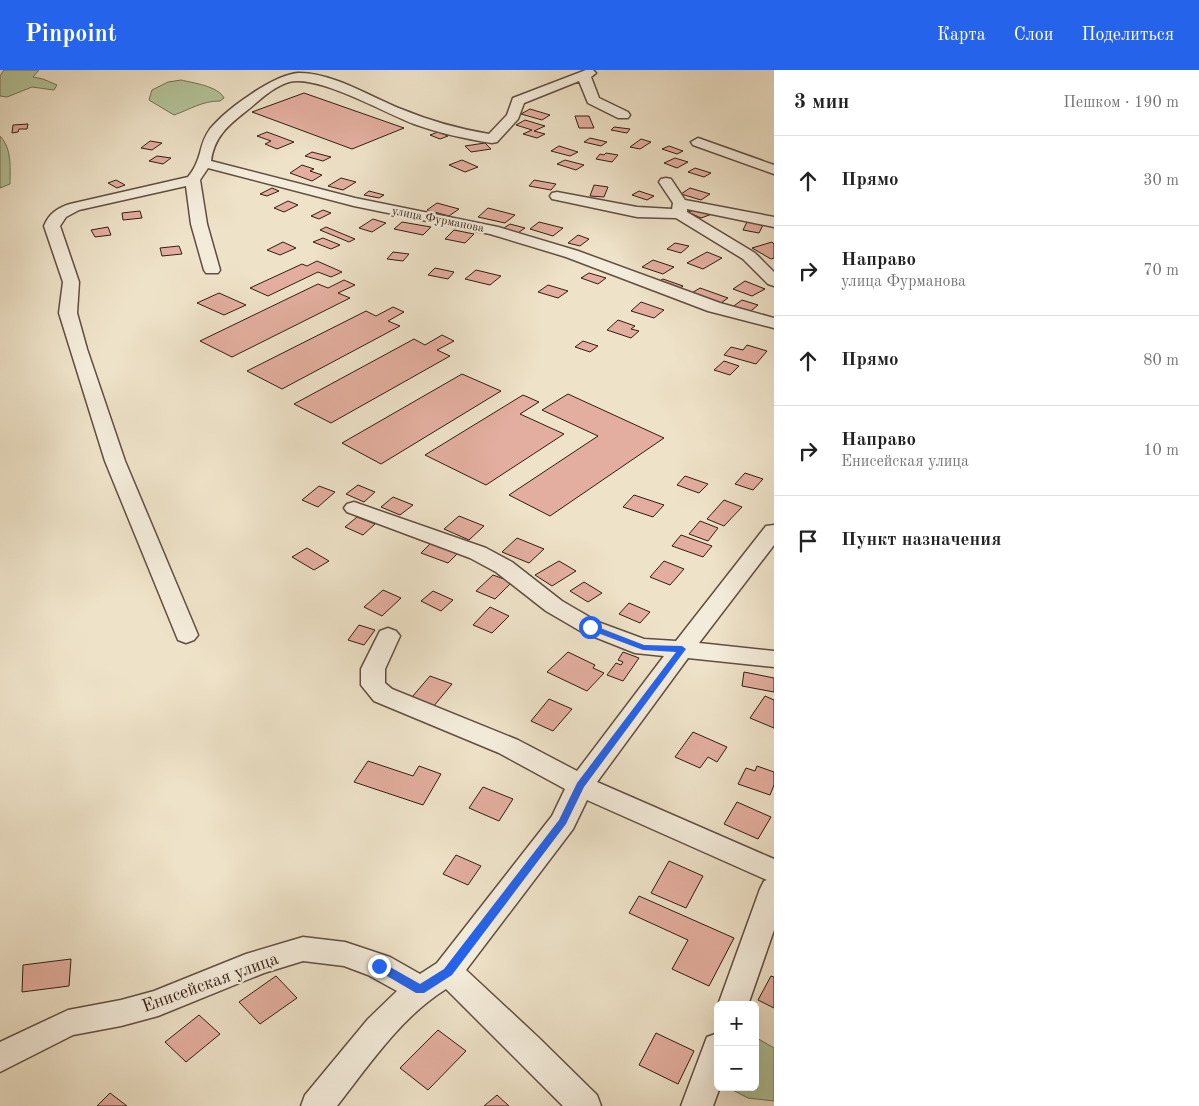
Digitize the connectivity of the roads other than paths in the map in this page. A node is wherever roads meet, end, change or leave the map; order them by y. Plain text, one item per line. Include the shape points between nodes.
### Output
1 (623, 115) dead end
2 (698, 142) dead end
3 (204, 163) junction
4 (774, 170) edge
5 (193, 180) junction
6 (666, 182) dead end
7 (557, 196) dead end
8 (679, 209) junction
9 (774, 222) edge
10 (212, 270) dead end
11 (774, 281) edge
12 (772, 318) edge
13 (354, 508) dead end
14 (774, 531) edge
15 (186, 635) dead end
16 (388, 636) dead end
17 (682, 649) junction
18 (774, 659) edge
19 (580, 786) junction
20 (774, 871) edge
21 (774, 890) edge
22 (448, 972) junction
23 (420, 989) junction
24 (734, 1001) edge
25 (0, 1058) edge
26 (714, 1058) edge
27 (318, 1106) edge
28 (585, 1106) edge
29 (697, 1106) edge

1 - 3 street via 593,100 587,75 518,100 513,116 492,139 438,127 313,79 290,77 247,104 216,130 205,148
2 - 4 street
3 - 5 street
3 - 12 street, улица Фурманова via 354,202 493,230 572,254 714,307
5 - 10 street via 199,224
5 - 15 street via 75,207 55,217 52,226 72,282 68,313 78,349 115,460
6 - 8 street
7 - 8 street via 637,212
8 - 9 street
8 - 11 street via 749,256
13 - 17 street via 478,553 504,567 554,606 590,627 643,647
14 - 17 street
16 - 19 street via 373,669 373,685 382,695 510,746
17 - 18 street
17 - 19 street
19 - 20 street
19 - 22 street via 563,822
21 - 24 street
22 - 23 street
22 - 28 street
23 - 25 street, Енисейская улица via 379,966 345,954 303,949 257,963 158,1003 68,1023
23 - 27 street via 380,1029
26 - 29 street

